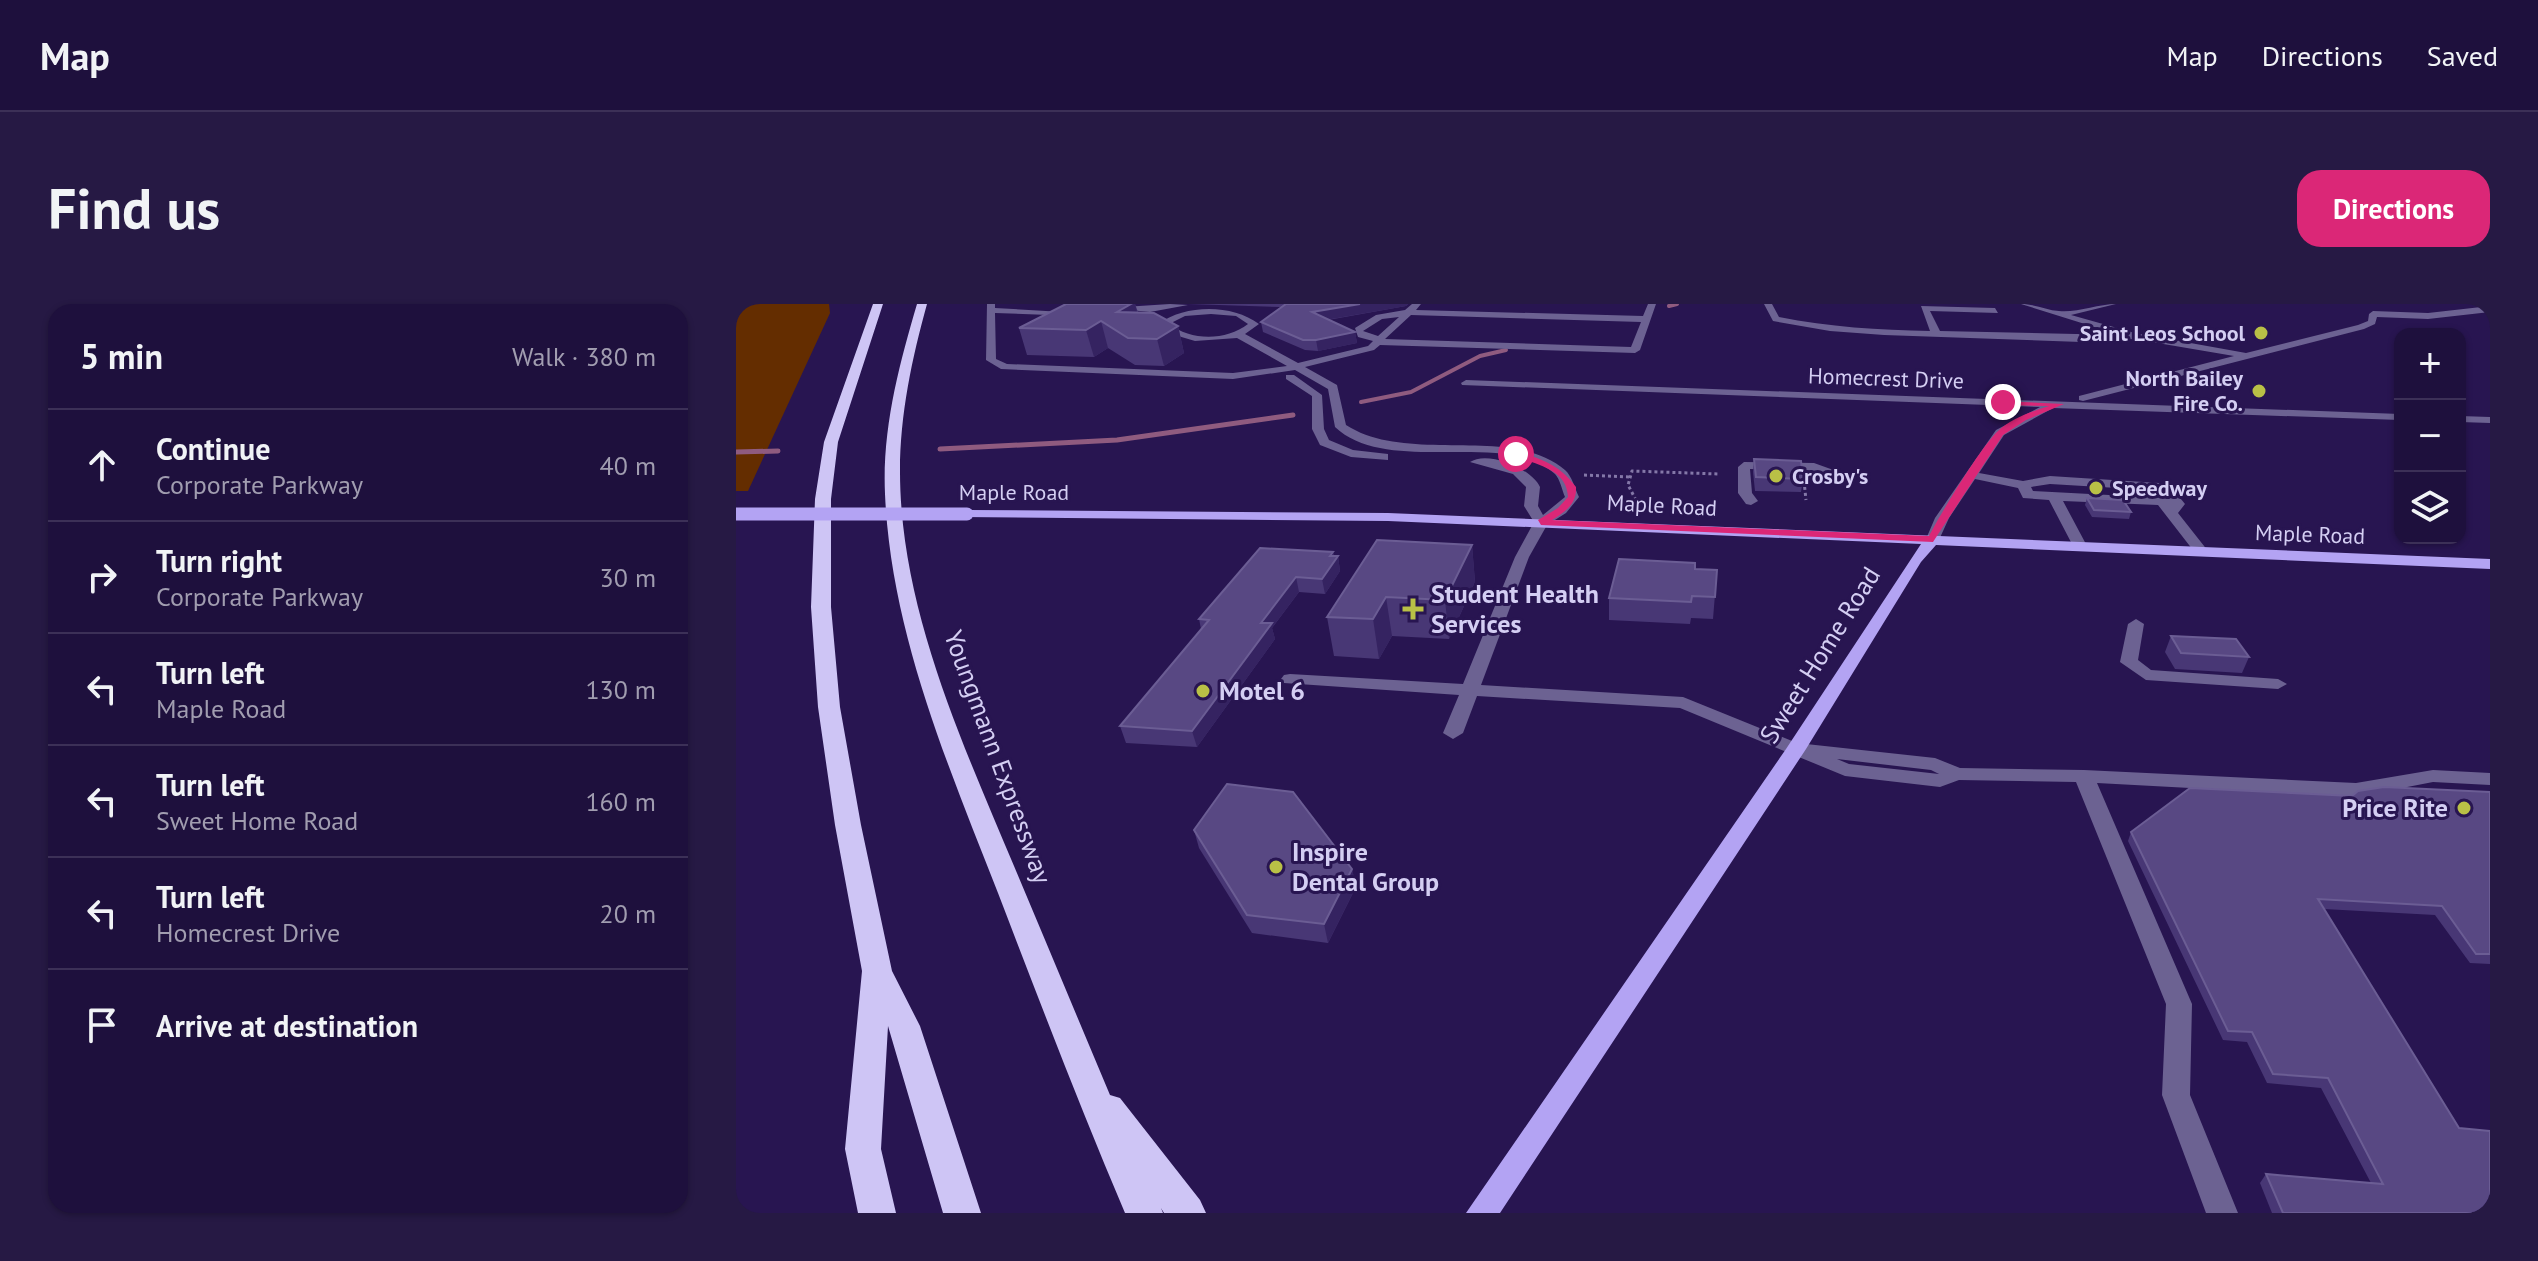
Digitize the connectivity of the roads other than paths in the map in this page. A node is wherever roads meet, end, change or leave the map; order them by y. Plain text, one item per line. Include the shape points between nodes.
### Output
1 (878, 304) edge
2 (922, 304) edge
3 (1768, 304) edge
4 (2112, 304) edge
5 (1167, 305) edge
6 (1923, 306) edge
7 (2025, 306) edge
8 (1102, 307) edge
9 (1957, 307) edge
10 (1993, 307) edge
11 (1414, 308) edge
12 (1183, 309) edge
13 (1522, 309) edge
14 (2007, 309) dead end
15 (2490, 309) edge
16 (991, 312) edge
17 (1076, 313) edge
18 (2060, 314) junction
19 (1648, 315) edge
20 (1058, 322) edge
21 (1400, 322) junction
22 (1511, 325) junction
23 (1936, 333) junction
24 (1237, 334) junction
25 (1972, 334) junction
26 (2012, 335) junction
27 (1504, 336) junction
28 (2134, 336) junction
29 (1221, 337) junction
30 (1383, 338) junction
31 (1638, 340) junction
32 (1497, 346) junction
33 (2246, 356) junction
34 (1332, 359) junction
35 (1299, 368) junction
36 (1279, 371) junction
37 (1244, 376) junction
38 (1319, 378) junction
39 (1466, 383) dead end
40 (1302, 384) junction
41 (2060, 404) junction
42 (1339, 413) junction
43 (1318, 414) junction
44 (2394, 417) edge
45 (2466, 419) edge
46 (2490, 420) edge
47 (1833, 472) dead end
48 (1972, 475) junction
49 (2023, 485) junction
50 (2054, 496) junction
51 (1751, 501) dead end
52 (2171, 513) junction
53 (736, 514) edge
54 (1541, 522) junction
55 (1933, 539) junction
56 (2080, 546) junction
57 (2201, 551) junction
58 (2490, 564) edge
59 (2136, 624) dead end
60 (1290, 679) dead end
61 (2278, 684) dead end
62 (1470, 690) junction
63 (1453, 733) dead end
64 (1796, 749) junction
65 (2084, 776) junction
66 (2490, 779) edge
67 (877, 971) junction
68 (1085, 1079) junction
69 (877, 1213) edge
70 (962, 1213) edge
71 (1144, 1213) edge
72 (1187, 1213) edge
73 (1482, 1213) edge
74 (2222, 1213) edge

1 - 67 highway via 831,442 823,499 821,607 829,707
2 - 68 highway, Youngmann Expressway via 904,373 892,492 905,595 985,829
3 - 23 street via 1776,319 1814,328
4 - 18 street
5 - 8 street
5 - 12 street
6 - 9 street
6 - 23 street
7 - 18 street
9 - 10 street
9 - 25 street
10 - 14 street
10 - 26 street
11 - 13 street
11 - 21 street
11 - 30 street via 1379,317 1358,330
12 - 24 street via 1232,313 1254,324
12 - 29 street via 1166,320 1165,327 1182,336
13 - 19 street
13 - 22 street
15 - 33 street, Sweet Home Road via 2428,316 2368,310 2372,322 2361,327
16 - 17 street
16 - 20 street
16 - 37 street via 991,360 1005,367
18 - 28 street
19 - 22 street
19 - 31 street
21 - 22 street
21 - 30 street
23 - 25 street
24 - 29 street
24 - 35 street
25 - 26 street
26 - 28 street via 2083,341
27 - 30 street
27 - 31 street
27 - 32 street
28 - 33 street
29 - 36 street
30 - 32 street
30 - 34 street
31 - 32 street via 1635,350
33 - 41 street, Sweet Home Road
34 - 35 street
34 - 38 street
35 - 36 street
35 - 38 street
36 - 37 street
36 - 40 street
37 - 40 street
38 - 42 street via 1333,387
39 - 41 street, Homecrest Drive
40 - 43 street via 1317,395
41 - 44 street, Homecrest Drive
41 - 48 street, Sweet Home Road via 2004,429
42 - 43 street
42 - 54 street via 1346,434 1364,441 1494,451 1546,464 1568,480 1572,497
43 - 54 street via 1324,442 1341,450 1488,463 1522,474 1534,489 1531,506
45 - 46 street
47 - 51 street via 1748,465 1745,493
48 - 49 street
48 - 55 street, Sweet Home Road
49 - 50 street via 2028,495
49 - 52 street via 2050,480 2144,484 2169,493 2178,504
50 - 52 street via 2162,501
50 - 56 street
52 - 57 street
53 - 54 main road, Maple Road, bridge via 1276,514
54 - 55 main road, Maple Road
54 - 62 street
55 - 56 main road, Maple Road
55 - 64 main road, Sweet Home Road
56 - 57 main road, Maple Road
57 - 58 main road, Maple Road
59 - 61 street via 2129,662 2146,675
60 - 62 street
62 - 63 street
62 - 64 street via 1683,703
64 - 65 street via 1845,770 1874,775 1940,781 1956,774
64 - 73 main road, Sweet Home Road
65 - 66 street via 2356,790 2433,776
65 - 74 street via 2179,1004 2176,1095
67 - 69 highway via 863,1149
67 - 70 highway via 904,1026
68 - 71 highway, Youngmann Expressway
68 - 72 highway

